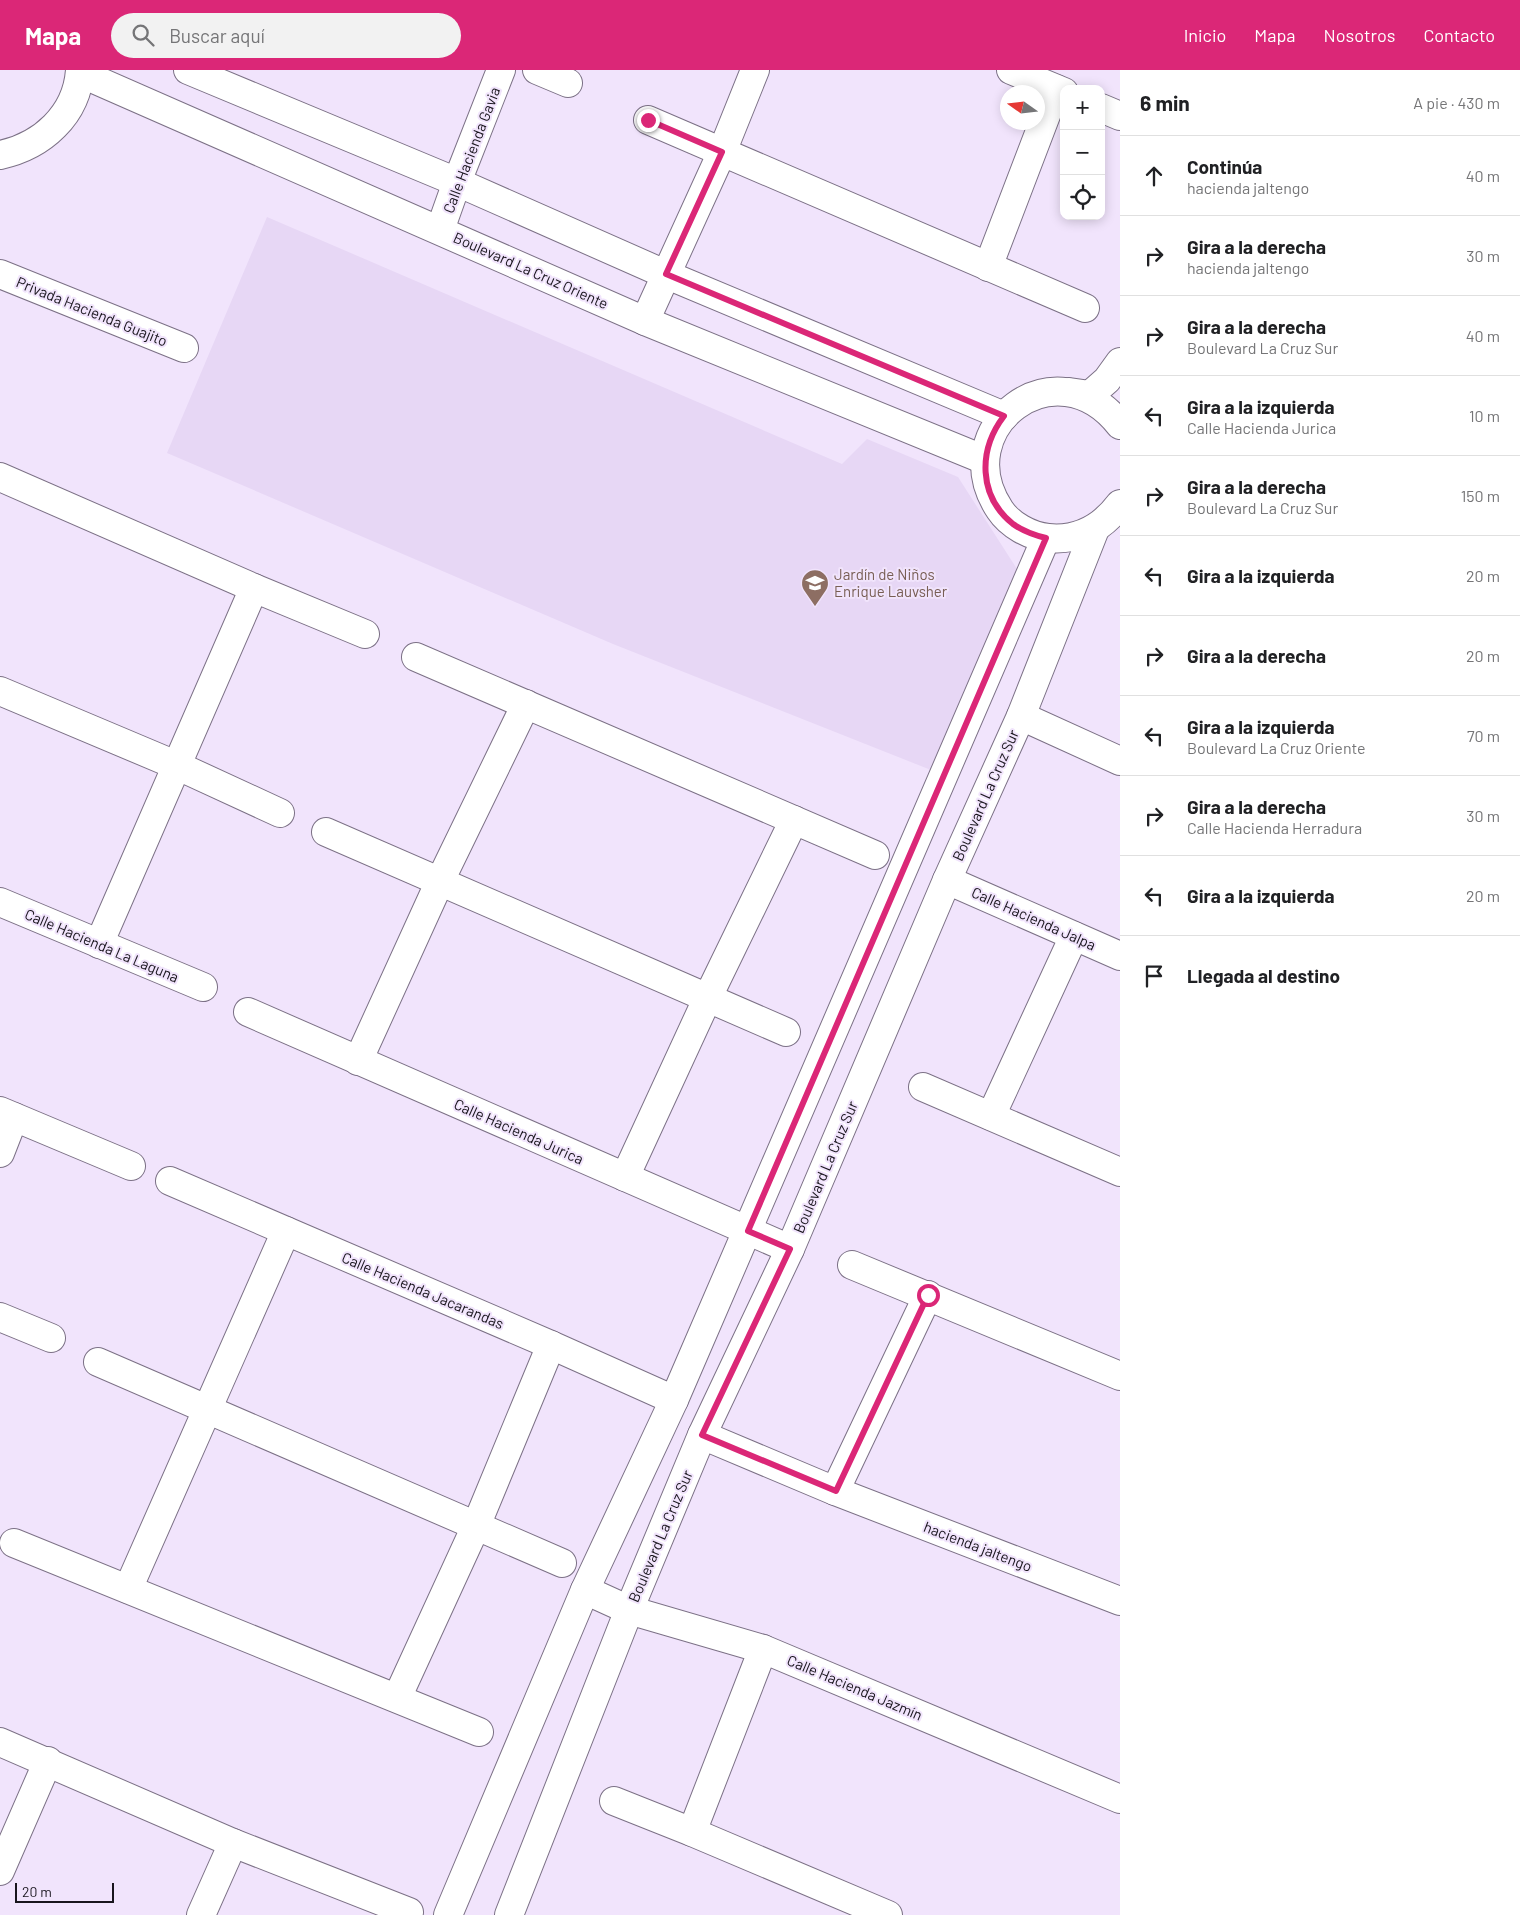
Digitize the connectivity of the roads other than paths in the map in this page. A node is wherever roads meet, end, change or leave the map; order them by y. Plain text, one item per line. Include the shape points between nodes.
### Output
1 (188, 70) edge
2 (501, 70) edge
3 (537, 70) edge
4 (755, 70) edge
5 (1011, 70) edge
6 (80, 72) edge
7 (568, 83) dead end
8 (1060, 91) edge
9 (1105, 110) edge
10 (1120, 116) edge
11 (648, 120) dead end
12 (722, 152) junction
13 (0, 155) edge
14 (457, 182) junction
15 (440, 230) junction
16 (988, 267) junction
17 (0, 274) edge
18 (666, 274) junction
19 (1085, 308) dead end
20 (645, 321) junction
21 (184, 348) dead end
22 (1120, 362) edge
23 (1066, 392) junction
24 (1004, 416) junction
25 (1120, 425) edge
26 (985, 460) junction
27 (0, 477) edge
28 (1120, 504) edge
29 (1095, 529) junction
30 (1046, 538) junction
31 (254, 588) junction
32 (365, 634) dead end
33 (416, 657) dead end
34 (0, 692) edge
35 (526, 704) junction
36 (1021, 716) junction
37 (1120, 761) edge
38 (178, 766) junction
39 (280, 813) dead end
40 (794, 820) junction
41 (326, 832) dead end
42 (875, 855) dead end
43 (947, 880) junction
44 (440, 881) junction
45 (0, 902) edge
46 (1074, 936) junction
47 (99, 944) junction
48 (1120, 956) edge
49 (203, 987) dead end
50 (708, 997) junction
51 (248, 1012) dead end
52 (786, 1032) dead end
53 (358, 1060) junction
54 (923, 1087) dead end
55 (7, 1114) edge
56 (992, 1116) junction
57 (0, 1153) edge
58 (131, 1166) dead end
59 (1120, 1172) edge
60 (624, 1177) junction
61 (170, 1181) dead end
62 (286, 1231) junction
63 (748, 1231) junction
64 (790, 1249) junction
65 (852, 1265) dead end
66 (928, 1295) junction
67 (0, 1317) edge
68 (51, 1338) dead end
69 (551, 1345) junction
70 (98, 1362) dead end
71 (1120, 1376) edge
72 (674, 1400) junction
73 (207, 1410) junction
74 (702, 1435) junction
75 (836, 1491) junction
76 (476, 1526) junction
77 (14, 1543) dead end
78 (562, 1563) dead end
79 (128, 1589) junction
80 (585, 1590) junction
81 (1120, 1601) edge
82 (629, 1610) junction
83 (764, 1648) junction
84 (396, 1698) junction
85 (479, 1732) dead end
86 (0, 1742) edge
87 (48, 1761) junction
88 (1120, 1799) edge
89 (614, 1801) dead end
90 (692, 1832) junction
91 (233, 1842) junction
92 (0, 1871) edge
93 (409, 1912) dead end
94 (201, 1915) edge
95 (448, 1915) edge
96 (509, 1915) edge
97 (888, 1915) edge

1 - 14 street
2 - 14 street, Calle Hacienda Gavia
3 - 7 street
4 - 12 street
5 - 8 street
6 - 13 street via 76,94 53,130 29,146
6 - 15 street, Boulevard La Cruz Oriente
8 - 16 street
9 - 10 street
11 - 12 street
12 - 16 street
12 - 18 street
14 - 15 street, Calle Hacienda Gavia
14 - 18 street
15 - 20 street, Boulevard La Cruz Oriente
16 - 19 street
17 - 21 street, Privada Hacienda Guajito
18 - 20 street
18 - 24 street
20 - 26 street, Boulevard La Cruz Oriente
22 - 23 street via 1090,395
23 - 24 street via 1034,396
23 - 25 street via 1096,402
24 - 26 street via 989,440
26 - 30 street via 988,486 1002,514 1029,533
27 - 31 street
28 - 29 street
29 - 30 street via 1071,537
29 - 36 street, Boulevard La Cruz Sur
30 - 63 street
31 - 32 street
31 - 38 street
33 - 35 street
34 - 38 street
35 - 40 street
35 - 44 street
36 - 37 street
36 - 43 street, Boulevard La Cruz Sur
38 - 39 street
38 - 47 street
40 - 42 street
40 - 50 street
41 - 44 street
43 - 46 street, Calle Hacienda Jalpa
43 - 64 street, Boulevard La Cruz Sur
44 - 50 street
44 - 53 street
45 - 47 street, Calle Hacienda La Laguna
46 - 48 street, Calle Hacienda Jalpa
46 - 56 street
47 - 49 street, Calle Hacienda La Laguna
50 - 52 street
50 - 60 street
51 - 53 street, Calle Hacienda Jurica
53 - 60 street, Calle Hacienda Jurica
54 - 56 street
55 - 57 street
55 - 58 street
56 - 59 street
60 - 63 street, Calle Hacienda Jurica
61 - 62 street, Calle Hacienda Jacarandas
62 - 69 street, Calle Hacienda Jacarandas
62 - 73 street
63 - 64 street, Calle Hacienda Jurica
63 - 72 street
64 - 74 street, Boulevard La Cruz Sur
65 - 66 street
66 - 71 street
66 - 75 street
67 - 68 street
69 - 72 street, Calle Hacienda Jacarandas
69 - 76 street
70 - 73 street
72 - 80 street
73 - 76 street
73 - 79 street
74 - 75 street, hacienda jaltengo
74 - 82 street, Boulevard La Cruz Sur
75 - 81 street, hacienda jaltengo
76 - 78 street
76 - 84 street
77 - 79 street
79 - 84 street
80 - 82 street, Calle Hacienda Jazmín
80 - 95 street
82 - 83 street, Calle Hacienda Jazmín
82 - 96 street, Boulevard La Cruz Sur
83 - 88 street, Calle Hacienda Jazmín
83 - 90 street
84 - 85 street
86 - 87 street
87 - 91 street
87 - 92 street
89 - 90 street
90 - 97 street
91 - 93 street
91 - 94 street

